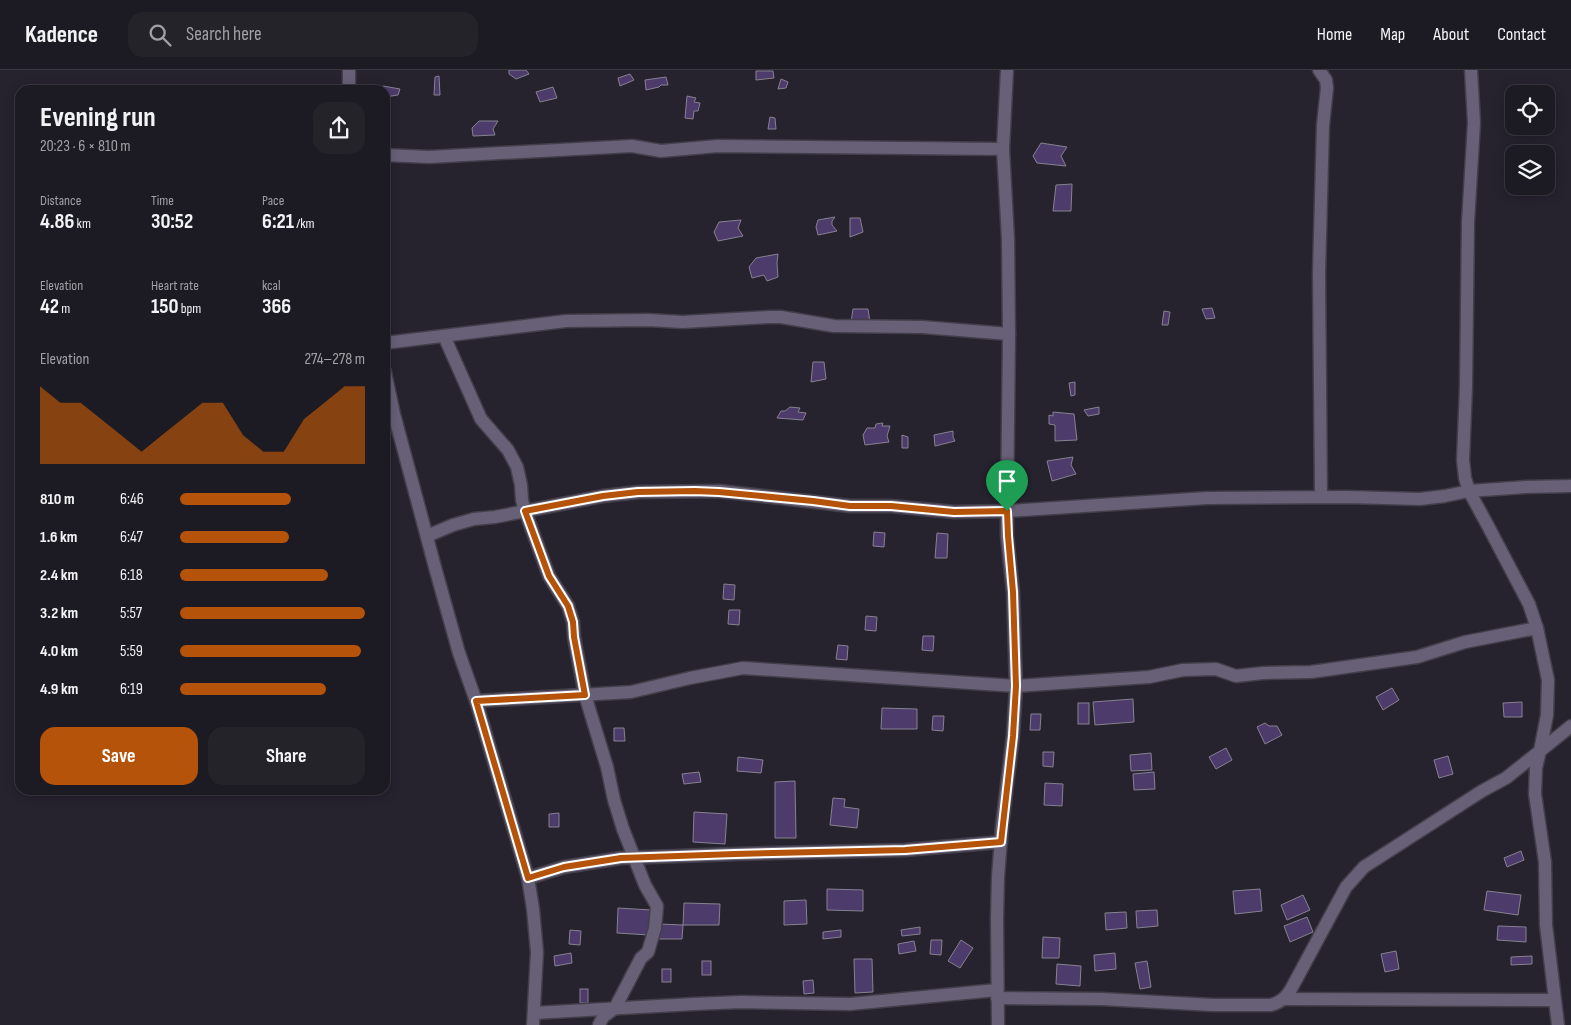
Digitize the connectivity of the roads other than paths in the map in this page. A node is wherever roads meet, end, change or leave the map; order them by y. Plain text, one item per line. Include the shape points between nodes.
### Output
1 (349, 70) edge
2 (1007, 70) edge
3 (1319, 70) edge
4 (1472, 70) edge
5 (349, 85) edge
6 (1003, 149) junction
7 (390, 155) edge
8 (1009, 334) junction
9 (444, 336) junction
10 (390, 342) edge
11 (390, 395) edge
12 (1571, 486) edge
13 (1469, 491) junction
14 (1322, 497) junction
15 (525, 511) junction
16 (1007, 511) junction
17 (427, 536) junction
18 (1537, 628) junction
19 (1016, 686) junction
20 (585, 695) junction
21 (476, 701) junction
22 (1571, 726) edge
23 (1540, 751) junction
24 (1001, 842) junction
25 (635, 858) junction
26 (528, 878) junction
27 (997, 994) junction
28 (1284, 999) junction
29 (1554, 1000) junction
30 (615, 1008) junction
31 (534, 1019) edge
32 (599, 1025) edge
33 (998, 1025) edge
34 (1558, 1025) edge

1 - 5 street
2 - 6 street
3 - 14 street via 1327,88 1319,273
4 - 13 street via 1474,124 1468,222 1464,460
6 - 7 street via 718,146 661,150 632,146 429,157
6 - 8 street
8 - 9 street via 922,327 834,326 769,317 683,322 566,320
8 - 16 street
9 - 10 street
9 - 15 street via 481,419 508,450 517,467
11 - 17 street
12 - 13 street
13 - 14 street via 1420,499
13 - 18 street via 1529,604
14 - 16 street via 1207,498
15 - 16 street via 603,496 695,491 850,506 954,512
15 - 17 street via 463,522
15 - 20 street via 549,576 568,606
16 - 19 street
17 - 21 street via 459,653
18 - 19 street via 1465,642 1417,657 1311,672 1236,676 1216,669 1183,670 1149,677
18 - 23 street via 1548,680 1547,715
19 - 20 street via 743,668 631,692
19 - 24 street
20 - 21 street
20 - 25 street via 614,800
21 - 26 street
22 - 23 street
23 - 28 street via 1506,778 1364,867 1346,887
23 - 29 street via 1535,794 1545,862 1546,926
24 - 25 street via 905,850
24 - 27 street
25 - 26 street via 564,867
25 - 30 street via 657,906 655,928 648,952 641,958
26 - 31 street via 537,952
27 - 28 street via 1213,1005 1271,1005
27 - 30 street via 850,1004 741,1002
27 - 33 street
28 - 29 street
29 - 34 street
30 - 31 street
30 - 32 street via 603,1017

